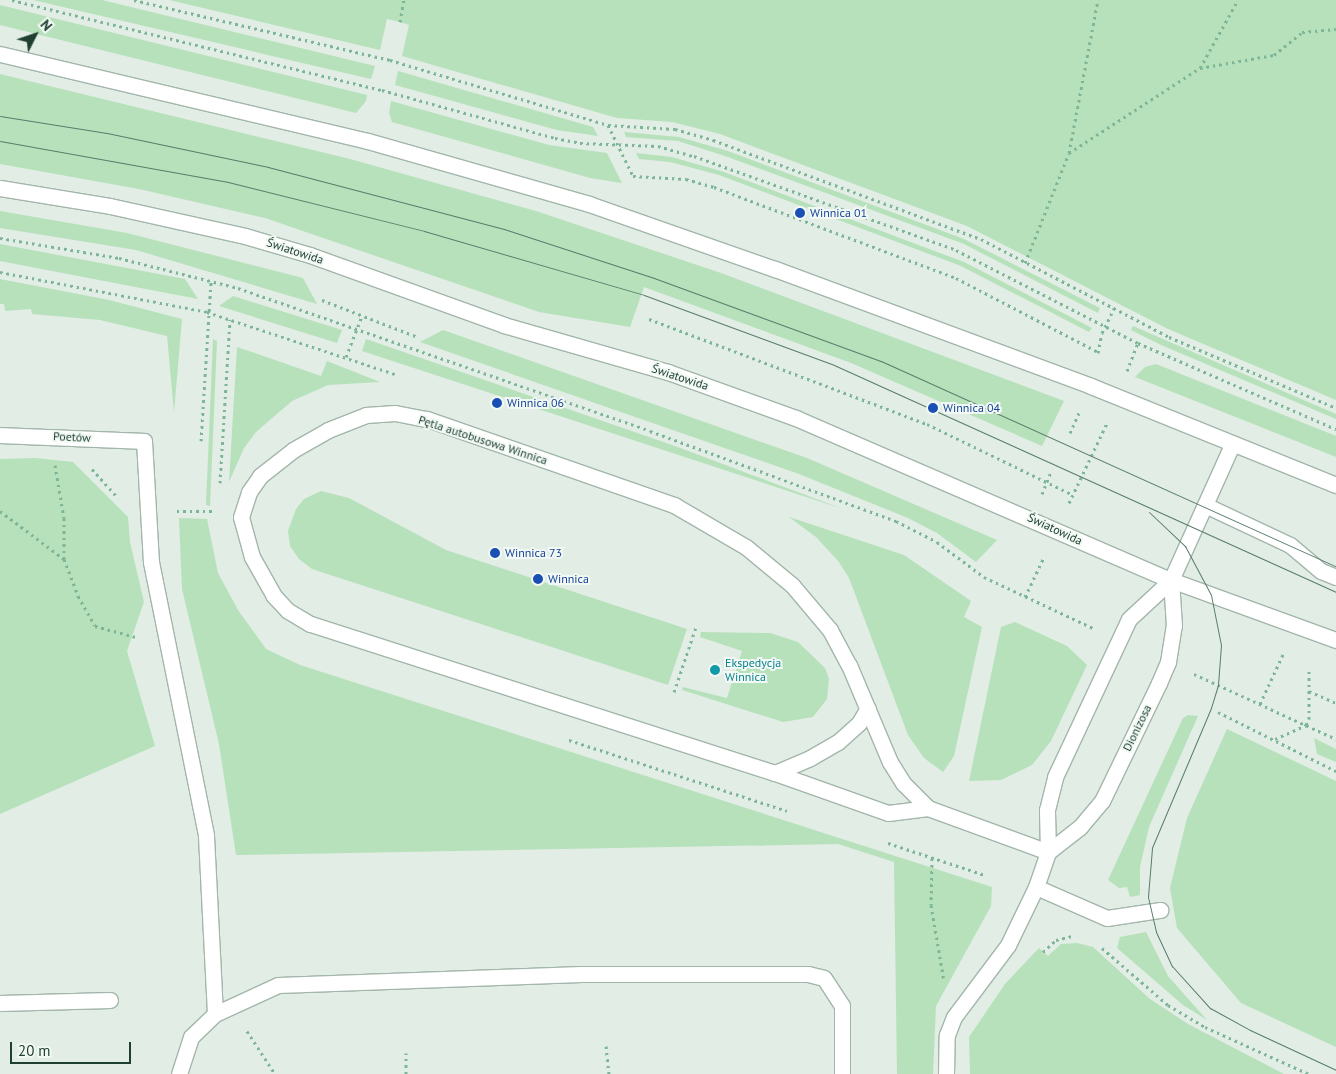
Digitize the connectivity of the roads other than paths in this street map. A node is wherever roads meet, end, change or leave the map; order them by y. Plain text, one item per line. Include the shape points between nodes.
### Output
1 (0, 54) edge
2 (0, 188) edge
3 (0, 435) edge
4 (1232, 444) junction
5 (1336, 485) edge
6 (1205, 505) junction
7 (1336, 578) edge
8 (1170, 580) junction
9 (1336, 640) edge
10 (868, 708) junction
11 (775, 773) junction
12 (928, 808) junction
13 (1048, 852) junction
14 (1036, 887) junction
15 (1160, 910) dead end
16 (110, 1000) dead end
17 (0, 1003) edge
18 (215, 1014) junction
19 (180, 1074) edge
20 (842, 1074) edge
21 (946, 1074) edge

1 - 4 street via 359,138 589,204 1072,379
2 - 8 street, Światowida via 110,206 245,236 310,255 504,325 668,372 796,418
3 - 18 street, Poetów via 144,441 152,562 206,836
4 - 5 street
4 - 6 street, Dionizosa
6 - 7 street via 1290,545
6 - 8 street, Dionizosa
8 - 9 street, Światowida
8 - 13 street, Dionizosa via 1129,619 1056,777 1047,810
8 - 13 street, Dionizosa via 1174,626 1168,662 1159,683 1102,801 1080,827
10 - 11 street via 859,723 838,742
10 - 11 street, Pętla autobusowa Winnica via 830,630 792,585 746,547 674,505 427,420 395,413 366,415 328,430 293,450 253,483 242,517 252,557 274,596 288,611 310,624
10 - 12 street, Pętla autobusowa Winnica via 902,783
11 - 12 street, Pętla autobusowa Winnica via 888,813
12 - 13 street
13 - 14 street, Dionizosa
14 - 15 street via 1107,918
14 - 21 street, Dionizosa via 1008,945 954,1017 947,1035
16 - 17 street
18 - 19 street via 191,1037
18 - 20 street via 278,985 582,974 808,974 824,978 842,1006

